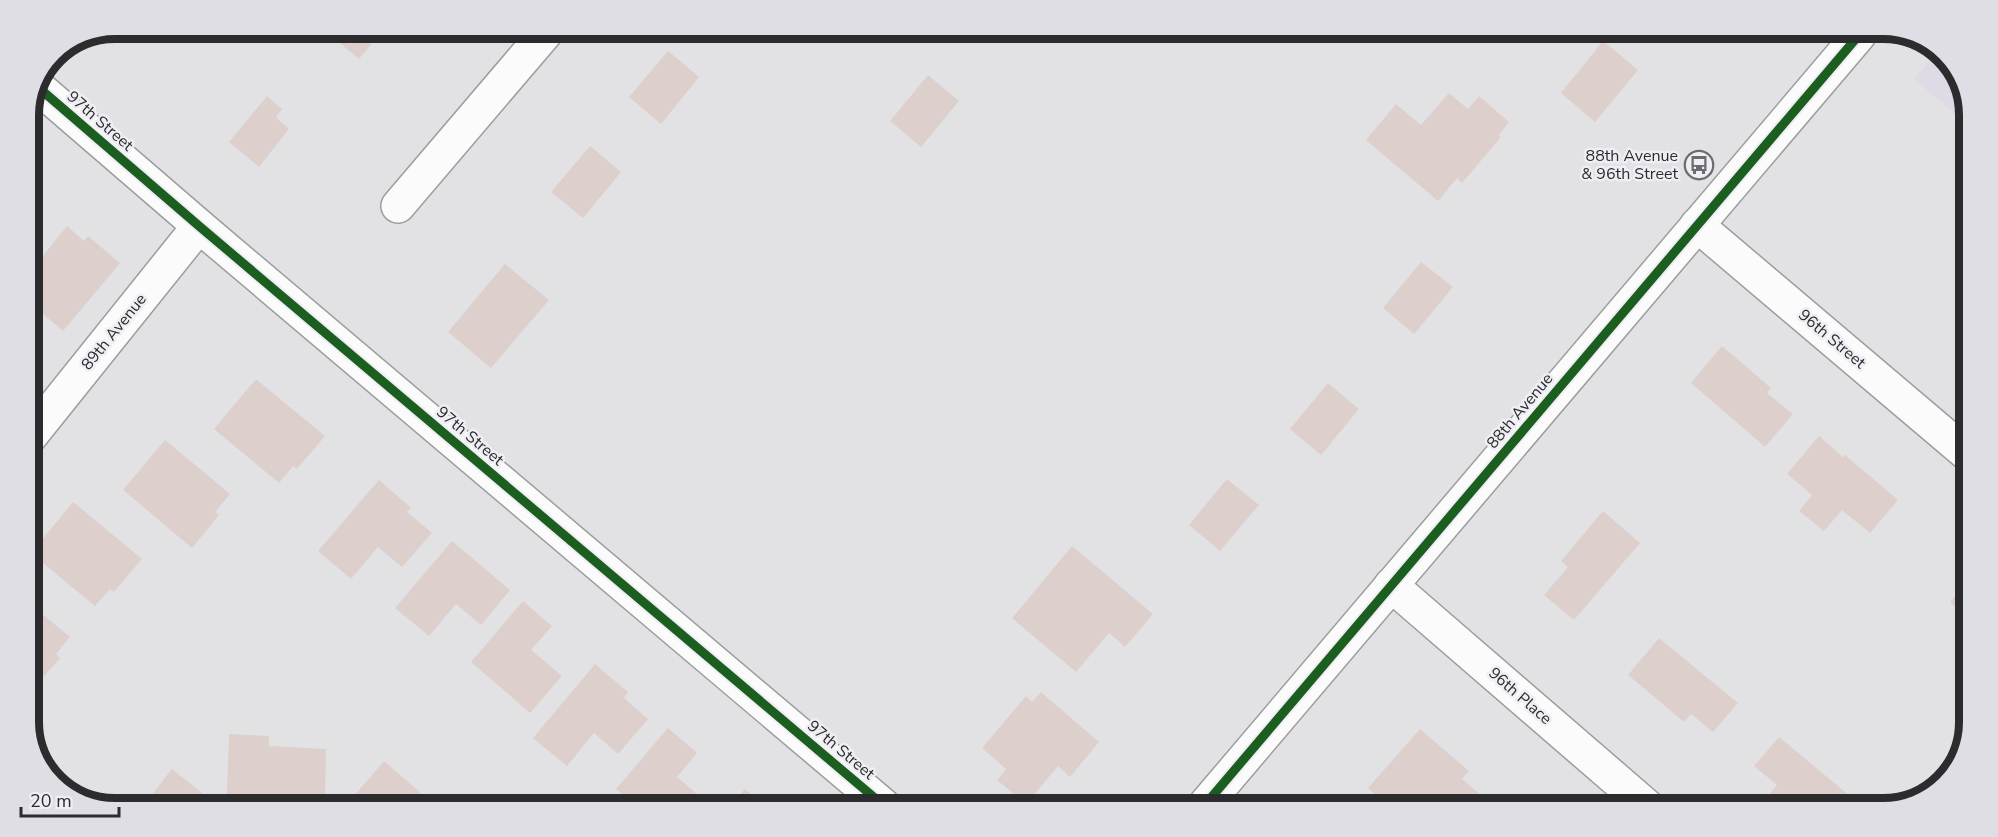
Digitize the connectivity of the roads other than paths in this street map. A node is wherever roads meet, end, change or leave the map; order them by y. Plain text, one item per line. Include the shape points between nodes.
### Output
1 (540, 39) edge
2 (1855, 39) edge
3 (43, 92) edge
4 (398, 206) dead end
5 (1697, 225) junction
6 (199, 226) junction
7 (39, 426) edge
8 (1959, 447) edge
9 (1391, 585) junction
10 (875, 798) edge
11 (1211, 798) edge
12 (1637, 798) edge

1 - 4 street
2 - 5 street, 88th Avenue
3 - 6 street, 97th Street
5 - 8 street, 96th Street
5 - 9 street, 88th Avenue
6 - 7 street, 89th Avenue
6 - 10 street, 97th Street
9 - 11 street, 88th Avenue
9 - 12 street, 96th Place

